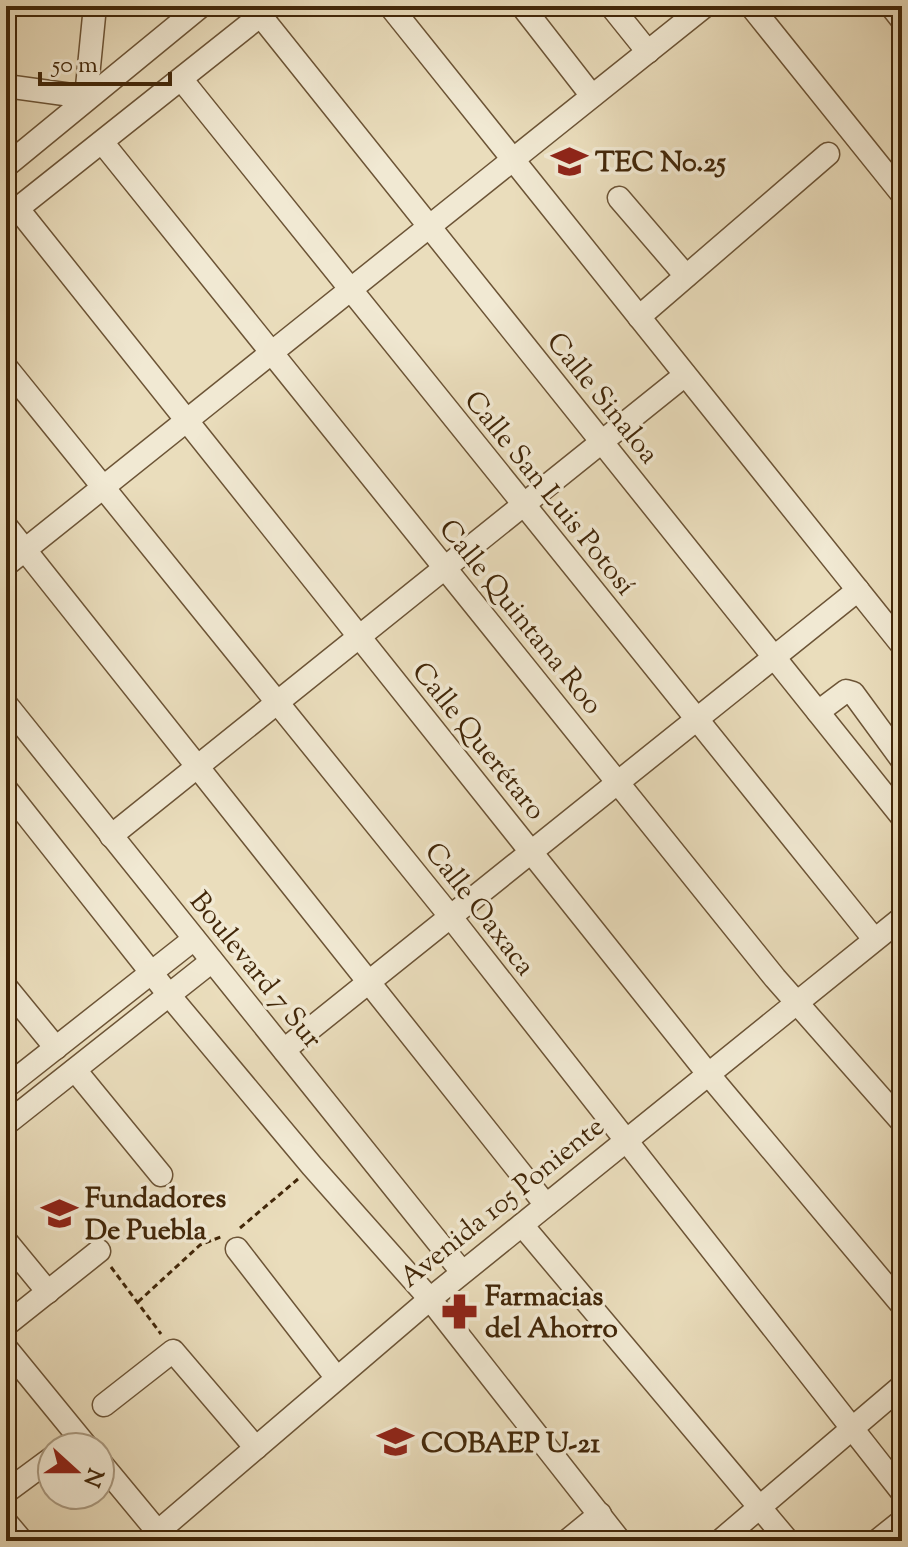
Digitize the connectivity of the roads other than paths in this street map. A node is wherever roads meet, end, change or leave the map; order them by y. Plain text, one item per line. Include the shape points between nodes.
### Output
1 (95, 6) edge
2 (169, 6) edge
3 (201, 6) edge
4 (390, 6) edge
5 (522, 6) edge
6 (611, 6) edge
7 (705, 6) edge
8 (751, 6) edge
9 (891, 6) edge
10 (266, 11) edge
11 (902, 20) edge
12 (168, 31) junction
13 (648, 52) junction
14 (182, 80) junction
15 (6, 86) edge
16 (592, 96) junction
17 (86, 97) junction
18 (102, 142) junction
19 (828, 154) dead end
20 (512, 161) junction
21 (6, 166) edge
22 (902, 194) edge
23 (619, 198) dead end
24 (12, 213) edge
25 (430, 227) junction
26 (686, 276) junction
27 (352, 292) junction
28 (639, 317) junction
29 (272, 353) junction
30 (6, 367) edge
31 (685, 375) junction
32 (187, 421) junction
33 (602, 442) junction
34 (104, 488) junction
35 (524, 507) junction
36 (6, 526) edge
37 (25, 551) junction
38 (6, 565) edge
39 (445, 568) junction
40 (858, 590) junction
41 (359, 637) junction
42 (902, 645) edge
43 (774, 657) junction
44 (277, 703) junction
45 (6, 704) edge
46 (818, 712) junction
47 (697, 722) junction
48 (902, 760) edge
49 (197, 766) junction
50 (617, 783) junction
51 (7, 792) edge
52 (902, 817) edge
53 (111, 836) junction
54 (531, 852) junction
55 (450, 916) junction
56 (899, 926) edge
57 (194, 939) junction
58 (874, 939) junction
59 (212, 961) junction
60 (152, 972) junction
61 (369, 982) junction
62 (6, 987) edge
63 (169, 995) junction
64 (796, 1002) junction
65 (56, 1048) junction
66 (284, 1050) junction
67 (75, 1070) junction
68 (709, 1075) junction
69 (8, 1086) edge
70 (27, 1107) junction
71 (902, 1122) edge
72 (6, 1124) edge
73 (624, 1140) junction
74 (161, 1175) dead end
75 (546, 1205) junction
76 (522, 1225) junction
77 (6, 1241) edge
78 (237, 1249) dead end
79 (99, 1251) road end
80 (462, 1272) junction
81 (48, 1292) junction
82 (430, 1299) junction
83 (902, 1305) edge
84 (6, 1325) edge
85 (6, 1348) edge
86 (336, 1377) junction
87 (902, 1386) edge
88 (104, 1405) dead end
89 (851, 1430) junction
90 (74, 1431) edge
91 (256, 1448) junction
92 (36, 1470) edge
93 (116, 1485) edge
94 (6, 1492) edge
95 (902, 1492) edge
96 (759, 1507) junction
97 (600, 1514) junction
98 (902, 1521) edge
99 (6, 1522) edge
100 (153, 1537) edge
101 (22, 1541) edge
102 (567, 1541) edge
103 (620, 1541) edge
104 (720, 1541) edge
105 (788, 1541) edge
106 (877, 1541) edge

1 - 17 street
2 - 12 street
3 - 12 street
4 - 20 street
5 - 16 street
6 - 13 street
7 - 13 street
8 - 22 street
9 - 11 street
10 - 14 street
10 - 25 street, Calle Sinaloa
12 - 17 street
13 - 16 street
14 - 18 street
14 - 27 street, Calle San Luis Potosí
15 - 17 street
16 - 20 street
17 - 21 street
18 - 24 street
18 - 29 street, Calle Quintana Roo
19 - 26 street
20 - 25 street
20 - 28 street
23 - 26 street
24 - 32 street, Calle Querétaro
25 - 27 street
25 - 33 street, Calle Sinaloa
26 - 28 street
27 - 29 street
27 - 35 street, Calle San Luis Potosí
28 - 31 street
29 - 32 street
29 - 39 street, Calle Quintana Roo
30 - 34 street, Calle Oaxaca
31 - 33 street
31 - 40 street
32 - 34 street
32 - 41 street, Calle Querétaro
33 - 35 street
33 - 43 street, Calle Sinaloa
34 - 37 street
34 - 44 street, Calle Oaxaca
35 - 39 street
35 - 47 street, Calle San Luis Potosí
36 - 37 street
37 - 38 street
37 - 49 street
39 - 41 street
39 - 50 street, Calle Quintana Roo
40 - 42 street
40 - 43 street
41 - 44 street
41 - 54 street, Calle Querétaro
43 - 46 street, Calle Sinaloa
43 - 47 street
44 - 49 street
44 - 55 street, Calle Oaxaca
45 - 53 street, Boulevard 7 Sur
46 - 48 street via 846,691 853,693
46 - 52 street, Calle Sinaloa
47 - 50 street
47 - 58 street, Calle San Luis Potosí
49 - 53 street
49 - 61 street
50 - 54 street
50 - 64 street, Calle Quintana Roo
51 - 60 street
53 - 57 street, Boulevard 7 Sur
54 - 55 street
54 - 68 street, Calle Querétaro
55 - 61 street
55 - 73 street, Calle Oaxaca
56 - 58 street, Avenida 105 Poniente
57 - 59 street, Boulevard 7 Sur
57 - 60 street
58 - 64 street, Avenida 105 Poniente
59 - 63 street
59 - 66 street, Boulevard 7 Sur
60 - 63 street
60 - 65 street
61 - 66 street
61 - 75 street
62 - 65 street
63 - 67 street
63 - 82 street
64 - 68 street, Avenida 105 Poniente
64 - 71 street, Calle Quintana Roo
65 - 69 street
66 - 80 street, Boulevard 7 Sur
67 - 70 street
67 - 74 street
68 - 73 street, Avenida 105 Poniente
68 - 83 street, Calle Querétaro
69 - 70 street
70 - 72 street
73 - 75 street, Avenida 105 Poniente
73 - 89 street, Calle Oaxaca
75 - 76 street, Avenida 105 Poniente
76 - 80 street, Avenida 105 Poniente
76 - 96 street
77 - 81 street
78 - 86 street
79 - 81 street
80 - 82 street, Avenida 105 Poniente
81 - 84 street
82 - 86 street, Avenida 105 Poniente
82 - 97 street
85 - 90 street
86 - 91 street, Avenida 105 Poniente
87 - 89 street
88 - 91 street via 173,1351
89 - 95 street, Calle Oaxaca
89 - 96 street
91 - 100 street, Avenida 105 Poniente
92 - 94 street
93 - 100 street
96 - 104 street
96 - 105 street
97 - 102 street
97 - 103 street
98 - 106 street
99 - 101 street

